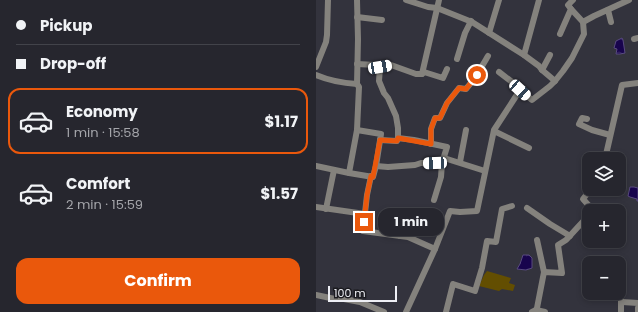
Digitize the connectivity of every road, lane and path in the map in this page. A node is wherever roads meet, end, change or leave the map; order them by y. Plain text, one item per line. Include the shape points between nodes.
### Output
1 (328, 0) edge
2 (357, 0) edge
3 (406, 0) edge
4 (439, 0) edge
5 (498, 0) edge
6 (539, 0) edge
7 (562, 0) edge
8 (573, 0) edge
9 (629, 0) edge
10 (570, 7) junction
11 (437, 8) junction
12 (608, 10) junction
13 (357, 17) junction
14 (382, 20) dead end
15 (471, 21) junction
16 (584, 22) junction
17 (612, 22) dead end
18 (490, 33) junction
19 (560, 34) dead end
20 (524, 55) junction
21 (550, 55) dead end
22 (488, 56) dead end
23 (457, 59) dead end
24 (357, 64) junction
25 (316, 67) edge
26 (380, 67) junction
27 (447, 69) dead end
28 (542, 70) junction
29 (499, 72) dead end
30 (422, 74) junction
31 (316, 75) edge
32 (555, 81) junction
33 (638, 83) edge
34 (357, 84) junction
35 (520, 90) junction
36 (587, 119) dead end
37 (357, 130) junction
38 (466, 130) dead end
39 (494, 131) junction
40 (610, 135) junction
41 (398, 138) junction
42 (380, 140) junction
43 (431, 144) junction
44 (529, 148) dead end
45 (606, 152) edge
46 (443, 160) junction
47 (460, 162) junction
48 (316, 166) edge
49 (376, 166) junction
50 (334, 170) junction
51 (485, 171) junction
52 (349, 173) junction
53 (371, 176) junction
54 (585, 196) edge
55 (434, 200) dead end
56 (587, 204) edge
57 (512, 206) dead end
58 (316, 207) edge
59 (527, 208) dead end
60 (326, 209) junction
61 (365, 214) junction
62 (582, 224) edge
63 (401, 226) dead end
64 (400, 236) junction
65 (570, 236) junction
66 (537, 240) dead end
67 (435, 249) junction
68 (544, 272) junction
69 (316, 295) edge
70 (622, 302) joint
71 (638, 303) edge
72 (638, 308) edge
73 (534, 311) edge
74 (622, 311) dead end
75 (384, 312) edge
76 (406, 312) edge
77 (446, 312) edge
78 (545, 312) edge
79 (638, 312) edge

1 - 25 street via 326,42
2 - 13 street
3 - 11 street
4 - 11 street
5 - 18 street
6 - 20 street
7 - 10 street
8 - 10 street
9 - 12 street
10 - 16 street
10 - 19 street
11 - 15 street
11 - 30 street
12 - 16 street
12 - 17 street
13 - 14 street
13 - 24 street
15 - 18 street
15 - 23 street
16 - 32 street via 584,34 572,58
18 - 20 street
20 - 28 street
21 - 28 street
22 - 43 street via 466,89 459,88 447,103 440,118 435,118 431,129
24 - 26 street
24 - 34 street
26 - 30 street via 391,65
26 - 41 street via 379,81 396,116
27 - 30 street via 443,78 424,72
28 - 32 street
29 - 35 street
31 - 34 street via 341,83
32 - 35 street via 532,100
33 - 40 street via 622,85
34 - 37 street
35 - 39 street
36 - 40 street via 582,118 579,124
37 - 42 street via 381,134
37 - 52 street
38 - 47 street
39 - 44 street
39 - 51 street
40 - 45 street
41 - 42 street via 397,141
41 - 43 street
42 - 49 street
43 - 46 street via 447,147
46 - 47 street
46 - 49 street via 415,165
46 - 55 street
47 - 51 street
48 - 50 street
49 - 53 street via 373,177
50 - 52 street
50 - 60 street
51 - 67 street via 477,211 450,211
52 - 53 street
53 - 61 street
54 - 56 street via 583,199
57 - 77 street via 502,208 496,242 487,241 475,290 453,284
58 - 60 street
59 - 65 street
60 - 61 street
61 - 64 street via 363,231
62 - 65 street
63 - 64 street
64 - 67 street
65 - 68 street via 558,245 562,273
66 - 68 street
67 - 76 street
68 - 73 street via 537,308
69 - 75 street via 360,302
70 - 71 street
70 - 74 street
72 - 79 street
73 - 78 street

